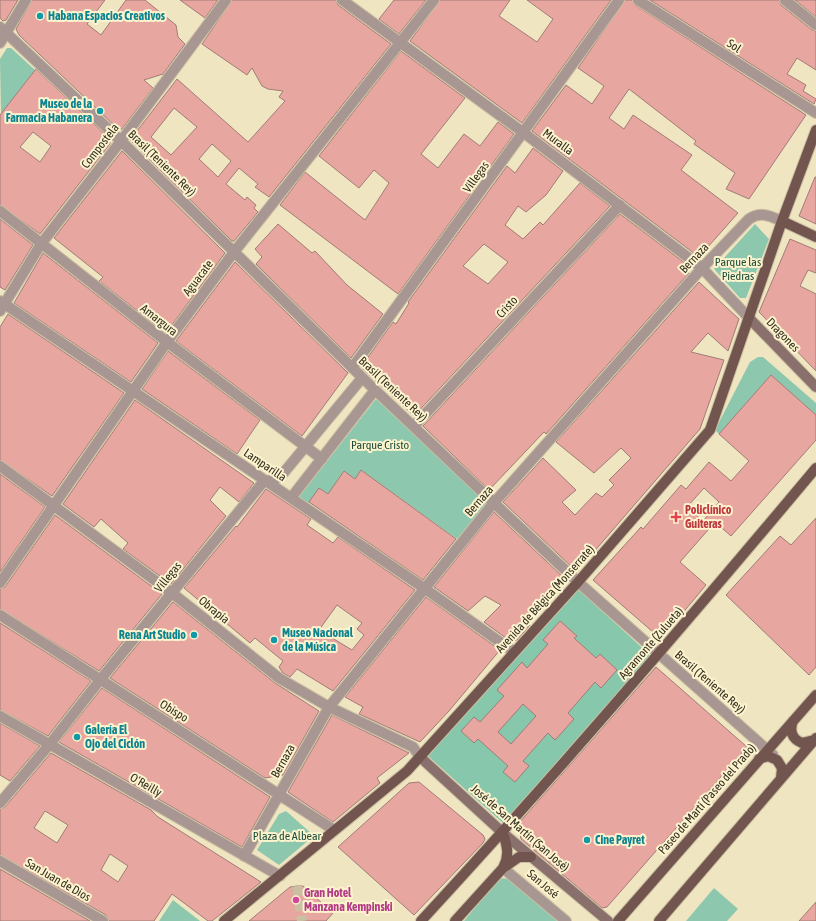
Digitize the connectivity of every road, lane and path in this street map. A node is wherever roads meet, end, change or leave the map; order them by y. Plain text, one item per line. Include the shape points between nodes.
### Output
1 (26, 0) edge
2 (226, 0) edge
3 (342, 0) edge
4 (434, 0) edge
5 (619, 0) edge
6 (638, 0) edge
7 (785, 0) edge
8 (816, 25) edge
9 (3, 30) edge
10 (0, 43) edge
11 (400, 44) junction
12 (816, 113) edge
13 (816, 130) edge
14 (524, 133) junction
15 (121, 141) junction
16 (620, 205) junction
17 (0, 211) edge
18 (782, 221) junction
19 (816, 237) edge
20 (41, 244) junction
21 (234, 252) junction
22 (702, 268) junction
23 (1, 305) edge
24 (749, 318) junction
25 (167, 342) junction
26 (352, 368) junction
27 (362, 378) junction
28 (816, 387) edge
29 (375, 390) junction
30 (133, 392) junction
31 (414, 426) junction
32 (305, 446) junction
33 (322, 459) junction
34 (0, 466) edge
35 (816, 468) edge
36 (264, 480) junction
37 (293, 500) junction
38 (494, 503) junction
39 (54, 507) junction
40 (578, 582) junction
41 (0, 583) edge
42 (424, 588) junction
43 (172, 593) junction
44 (0, 615) edge
45 (514, 652) junction
46 (659, 655) junction
47 (100, 680) junction
48 (816, 695) edge
49 (328, 707) junction
50 (0, 716) edge
51 (793, 721) junction
52 (815, 739) edge
53 (50, 744) junction
54 (767, 750) junction
55 (420, 757) junction
56 (759, 759) junction
57 (778, 760) junction
58 (781, 778) junction
59 (280, 794) junction
60 (0, 802) edge
61 (334, 830) junction
62 (502, 833) junction
63 (244, 856) junction
64 (531, 857) junction
65 (0, 861) edge
66 (503, 868) junction
67 (280, 876) junction
68 (605, 919) edge
69 (103, 921) edge
70 (224, 921) edge
71 (420, 921) edge
72 (455, 921) edge
73 (566, 921) edge
74 (618, 921) edge
75 (659, 921) edge

1 - 9 street
2 - 15 street, Compostela
3 - 11 street, Muralla
4 - 11 street, Aguacate
5 - 14 street, Villegas
6 - 12 street, Sol
7 - 8 street
9 - 10 street
9 - 15 street, Brasil (Teniente Rey)
11 - 14 street, Muralla
11 - 21 street, Aguacate
13 - 18 main road, Avenida de Bélgica (Monserrate)
14 - 16 street, Muralla
14 - 26 street, Villegas
15 - 20 street, Compostela
15 - 21 street, Brasil (Teniente Rey)
16 - 22 street, Muralla
16 - 31 street, Cristo
17 - 20 street, Amargura
18 - 19 main road
18 - 22 street, Bernaza via 762,214 755,215
18 - 24 main road, Avenida de Bélgica (Monserrate)
20 - 23 street, Compostela
20 - 25 street, Amargura
21 - 25 street, Aguacate
21 - 26 street, Brasil (Teniente Rey)
22 - 24 street, Muralla
22 - 38 street, Bernaza
23 - 30 street, Lamparilla
24 - 28 street, Dragones
24 - 40 main road, Avenida de Bélgica (Monserrate) via 710,430
25 - 30 street, Aguacate
25 - 32 street, Amargura
26 - 27 street, Brasil (Teniente Rey)
27 - 29 street, Brasil (Teniente Rey)
27 - 32 street
29 - 31 street, Brasil (Teniente Rey)
29 - 33 street
30 - 36 street, Lamparilla
30 - 39 street, Aguacate
31 - 38 street, Brasil (Teniente Rey)
32 - 33 street, Amargura
32 - 36 street via 281,476 274,480
33 - 37 street
34 - 39 street, Obrapía
35 - 46 main road, Agramonte (Zulueta)
36 - 37 street, Lamparilla
36 - 43 street, Villegas
37 - 42 street, Lamparilla
38 - 40 street, Brasil (Teniente Rey)
38 - 42 street, Bernaza
39 - 41 street, Aguacate
39 - 43 street, Obrapía
40 - 45 main road, Avenida de Bélgica (Monserrate)
40 - 46 street, Brasil (Teniente Rey)
42 - 45 street, Lamparilla
42 - 49 street, Bernaza
43 - 47 street, Villegas
43 - 49 street, Obrapía via 279,678
44 - 47 street, Obispo
45 - 55 main road, Avenida de Bélgica (Monserrate)
46 - 54 street, Brasil (Teniente Rey)
46 - 62 main road, Agramonte (Zulueta)
47 - 53 street, Villegas
47 - 59 street, Obispo
48 - 51 main road, Paseo de Martí (Paseo del Prado)
49 - 55 street, Obrapía via 413,747
49 - 59 street, Bernaza
50 - 53 street, O'Reilly
51 - 52 main road via 791,730 794,738 802,743
51 - 54 main road, Paseo de Martí (Paseo del Prado)
52 - 58 main road
53 - 60 street, Villegas
53 - 63 street, O'Reilly
54 - 56 main road, Paseo de Martí (Paseo del Prado)
54 - 57 street, Brasil (Teniente Rey)
55 - 61 main road, Avenida de Bélgica (Monserrate) via 407,771
55 - 62 street, José de San Martín (San José)
56 - 57 main road via 768,756
56 - 74 main road, Paseo de Martí (Paseo del Prado)
57 - 58 main road via 782,768
58 - 75 main road
59 - 61 street, Obispo
59 - 63 street, Bernaza
61 - 67 main road, Avenida de Bélgica (Monserrate)
62 - 64 street, José de San Martín (San José)
62 - 66 main road via 508,853
62 - 71 main road, Agramonte (Zulueta)
63 - 67 street, O'Reilly
64 - 66 main road via 519,857
64 - 68 street, José de San Martín (San José)
65 - 69 street, San Juan de Dios
66 - 72 main road
66 - 73 street, San José
67 - 70 main road, Avenida de Bélgica (Monserrate)

